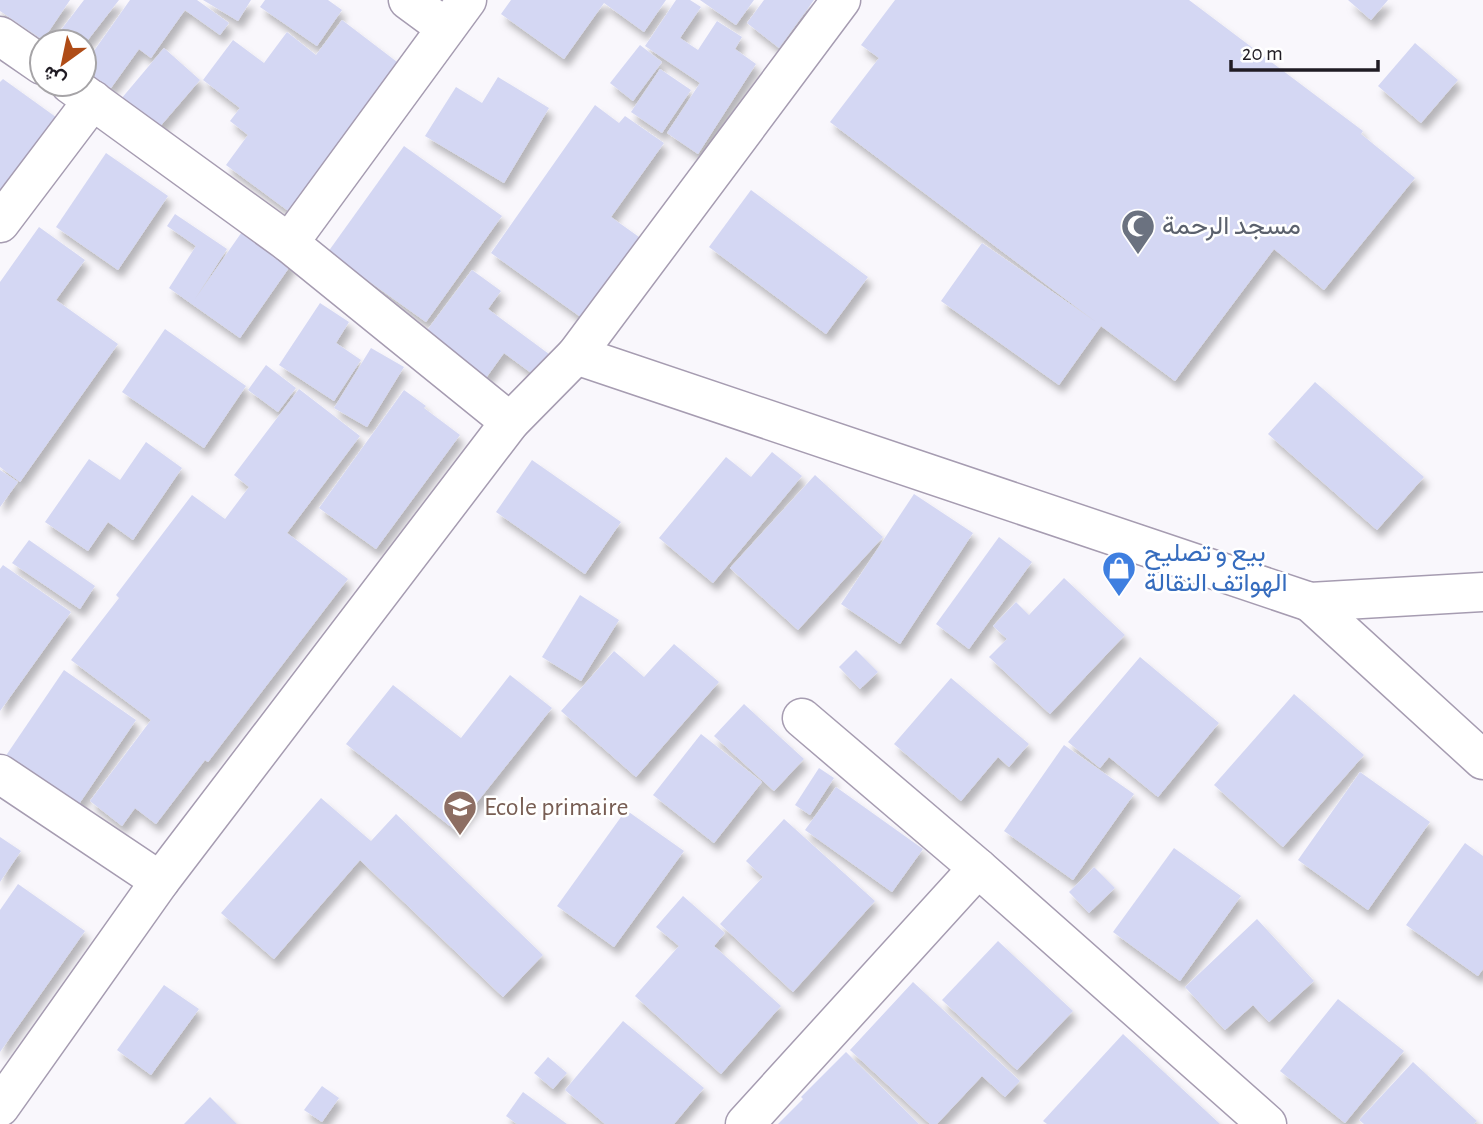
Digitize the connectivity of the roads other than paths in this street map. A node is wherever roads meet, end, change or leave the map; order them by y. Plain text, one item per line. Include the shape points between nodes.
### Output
1 (408, 0) edge
2 (841, 0) edge
3 (457, 14) edge
4 (0, 36) edge
5 (28, 55) edge
6 (77, 98) edge
7 (89, 98) edge
8 (0, 223) edge
9 (289, 243) junction
10 (576, 355) junction
11 (510, 422) junction
12 (1483, 592) edge
13 (1310, 602) junction
14 (802, 718) dead end
15 (1483, 760) edge
16 (0, 774) edge
17 (978, 868) junction
18 (160, 881) junction
19 (0, 1107) edge
20 (744, 1124) edge
21 (1267, 1124) edge

1 - 3 street
2 - 10 street
3 - 9 street
4 - 5 street
6 - 8 street
7 - 9 street
9 - 11 street
10 - 11 street
10 - 13 street
11 - 18 street
12 - 13 street
13 - 15 street
14 - 17 street
16 - 18 street
17 - 20 street
17 - 21 street
18 - 19 street

